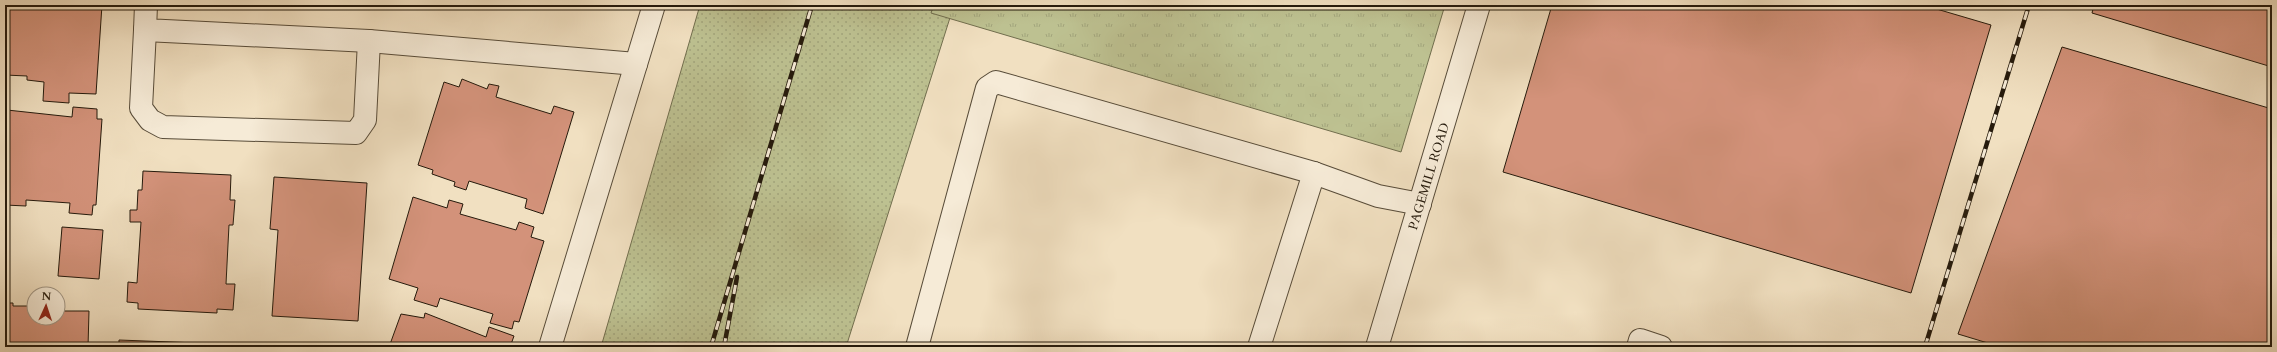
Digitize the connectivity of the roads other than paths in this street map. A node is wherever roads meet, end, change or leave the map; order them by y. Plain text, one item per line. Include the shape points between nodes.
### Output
1 (146, 5) edge
2 (654, 5) edge
3 (1479, 5) edge
4 (145, 30) junction
5 (369, 41) junction
6 (636, 64) junction
7 (1314, 173) junction
8 (1420, 204) junction
9 (550, 347) edge
10 (917, 347) edge
11 (1259, 347) edge
12 (1377, 347) edge
13 (1638, 347) edge
14 (1661, 347) edge

1 - 4 street
2 - 6 street
3 - 8 street, PAGEMILL ROAD
4 - 5 street
4 - 5 street via 141,108 150,120 163,127 356,133 365,120
5 - 6 street
6 - 9 street
7 - 8 street via 1378,196
7 - 10 street via 996,82 987,88
7 - 11 street
8 - 12 street, PAGEMILL ROAD
13 - 14 street via 1640,340

